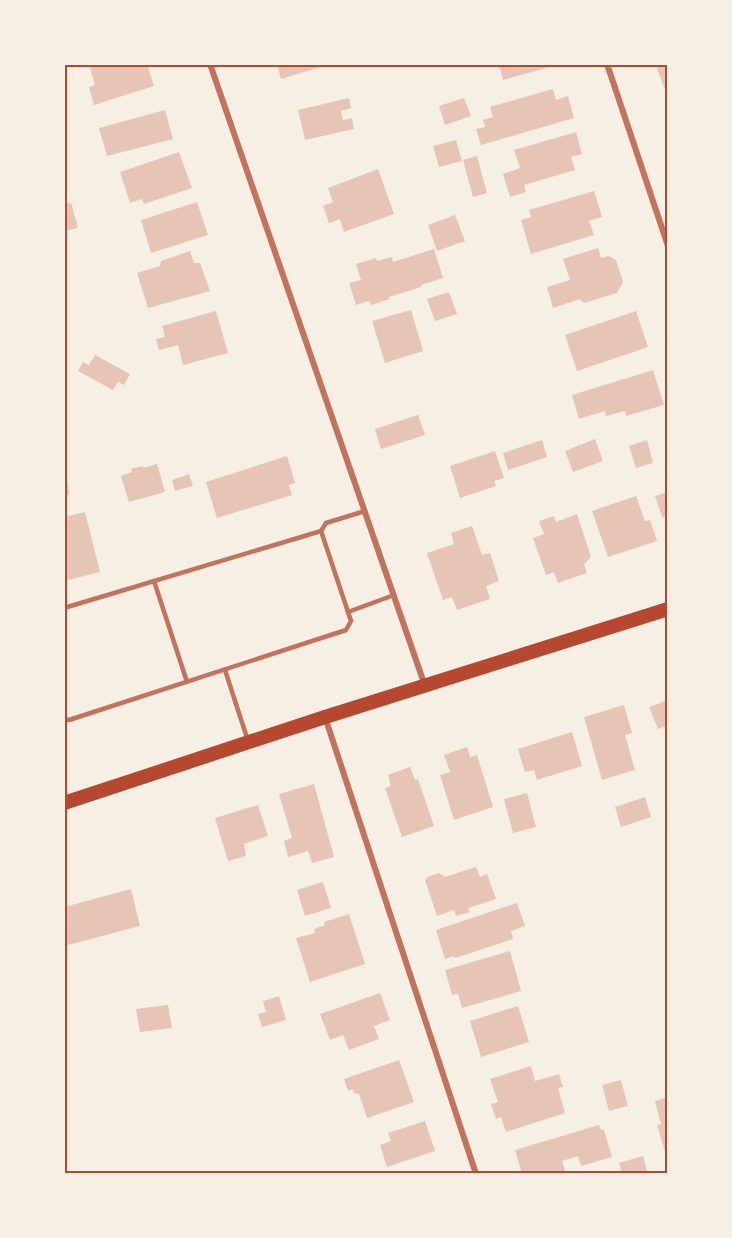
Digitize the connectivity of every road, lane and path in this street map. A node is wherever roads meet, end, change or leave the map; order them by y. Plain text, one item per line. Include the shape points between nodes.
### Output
1 (210, 64) edge
2 (607, 64) edge
3 (668, 246) edge
4 (365, 511) junction
5 (321, 531) junction
6 (154, 581) junction
7 (394, 596) junction
8 (64, 608) edge
9 (668, 609) edge
10 (348, 612) junction
11 (225, 670) junction
12 (187, 682) junction
13 (425, 686) junction
14 (324, 717) junction
15 (64, 719) edge
16 (248, 742) junction
17 (64, 803) edge
18 (476, 1173) edge

1 - 4 street
2 - 3 street
4 - 5 lane via 326,524
4 - 7 street
5 - 6 lane
5 - 10 lane
6 - 8 lane
6 - 12 lane
7 - 10 lane
7 - 13 street
9 - 13 main road
10 - 11 lane via 351,621 346,630
11 - 12 lane
11 - 16 lane
12 - 15 lane
13 - 14 main road
14 - 16 main road
14 - 18 street
16 - 17 main road

